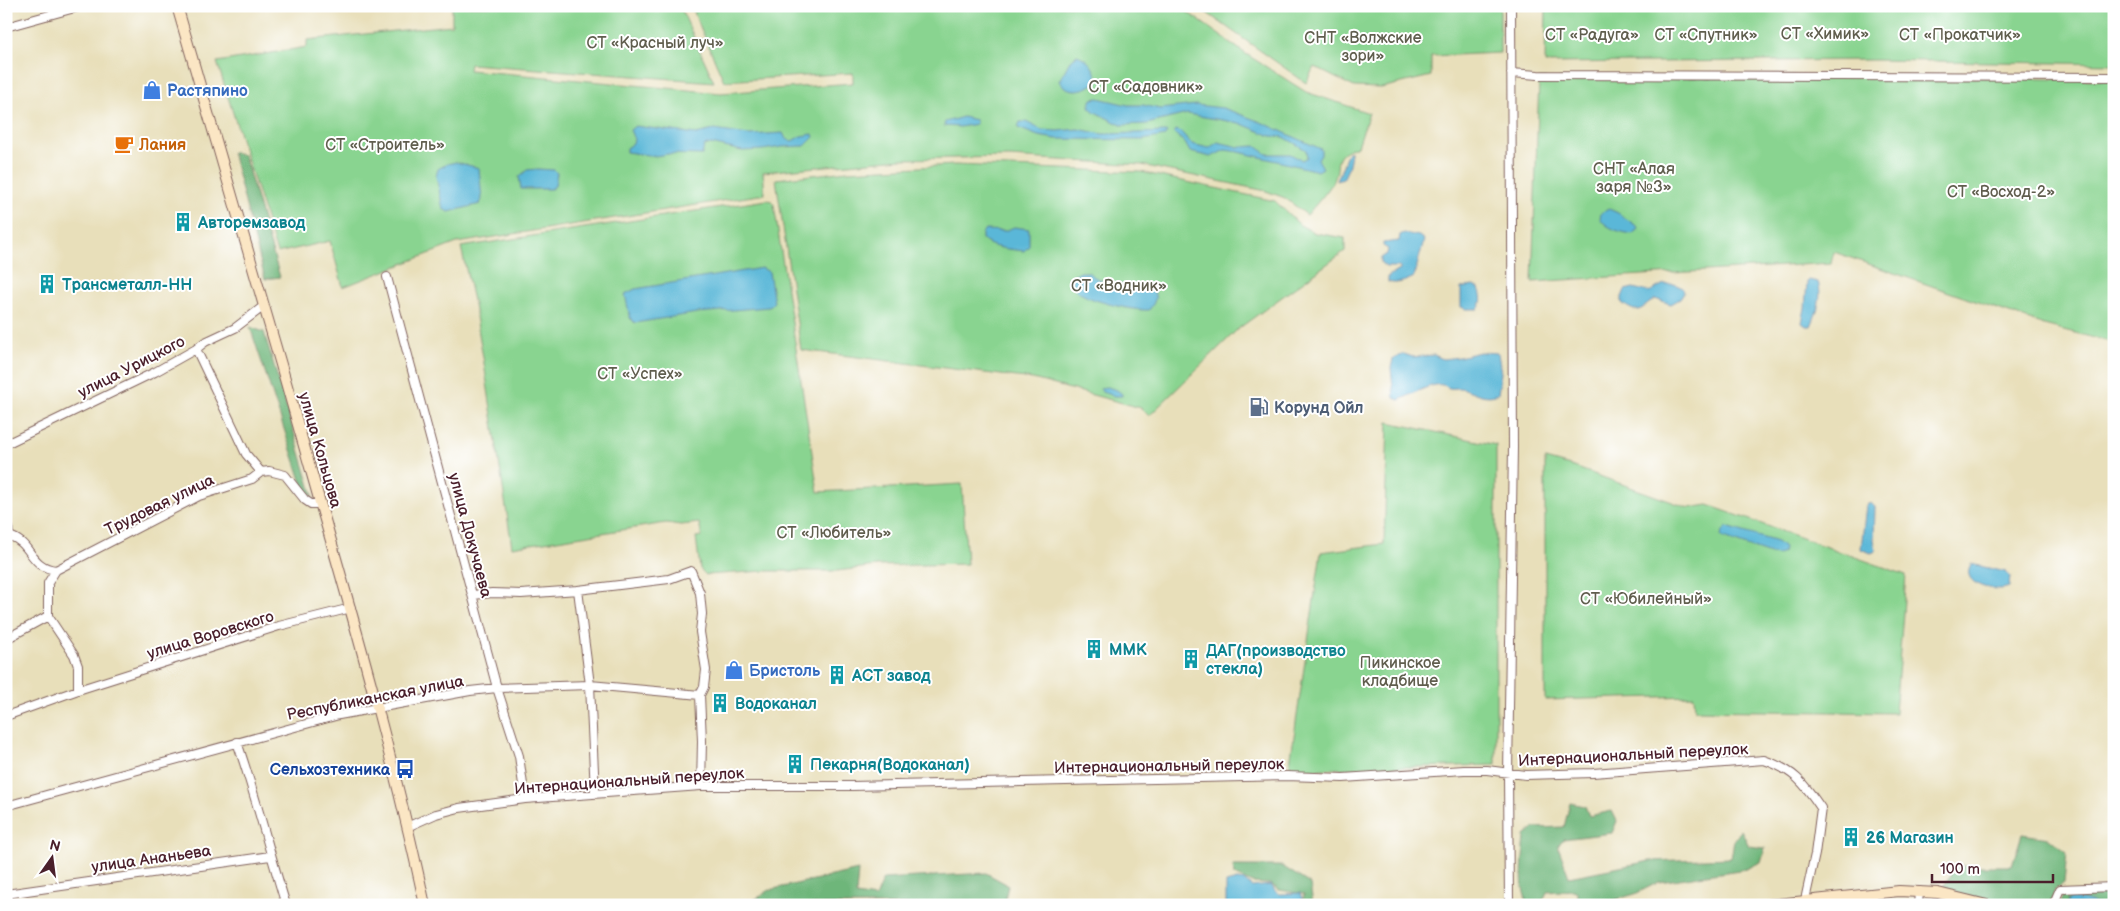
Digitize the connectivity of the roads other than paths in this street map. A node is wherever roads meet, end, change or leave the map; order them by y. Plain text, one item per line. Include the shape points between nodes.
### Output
1 (82, 6) edge
2 (176, 6) edge
3 (1511, 6) edge
4 (6, 27) edge
5 (1511, 73) junction
6 (2114, 77) edge
7 (387, 277) dead end
8 (264, 306) junction
9 (196, 350) junction
10 (6, 444) edge
11 (261, 472) junction
12 (6, 502) edge
13 (321, 504) junction
14 (8, 537) edge
15 (56, 570) junction
16 (578, 590) junction
17 (473, 595) junction
18 (351, 608) junction
19 (48, 616) junction
20 (6, 639) edge
21 (590, 685) junction
22 (497, 688) junction
23 (78, 690) junction
24 (700, 695) junction
25 (378, 707) junction
26 (6, 716) edge
27 (238, 742) junction
28 (1508, 774) junction
29 (701, 786) junction
30 (596, 793) junction
31 (525, 800) junction
32 (6, 806) edge
33 (407, 827) junction
34 (270, 856) junction
35 (2114, 887) edge
36 (1919, 891) junction
37 (6, 894) edge
38 (1804, 900) junction
39 (1824, 901) edge
40 (286, 905) edge
41 (425, 905) edge
42 (1509, 905) edge
43 (1767, 905) edge
44 (1918, 905) edge
45 (1987, 905) edge
46 (2053, 905) edge

1 - 4 street
2 - 8 main road, улица Кольцова
3 - 5 street
5 - 6 street
5 - 28 street via 1513,457
7 - 17 street, улица Докучаева
8 - 9 street, улица Урицкого via 235,328
8 - 13 main road, улица Кольцова
9 - 10 street, улица Урицкого
9 - 11 street via 246,454
11 - 13 street via 285,474 305,500
11 - 15 street, Трудовая улица via 252,479 199,496
12 - 14 street
13 - 18 main road, улица Кольцова
14 - 15 street via 18,538 41,566
15 - 19 street via 48,583
16 - 17 street
16 - 21 street
16 - 24 street via 669,579 691,571 700,592 702,614 700,632 706,670
17 - 22 street, улица Докучаева
18 - 23 street, улица Воровского via 279,626
18 - 25 main road, улица Кольцова
19 - 20 street
19 - 23 street via 74,655 78,666
21 - 22 street, Республиканская улица
21 - 24 street, Республиканская улица
21 - 30 street
22 - 25 street, Республиканская улица
22 - 31 street, улица Докучаева via 519,756
23 - 26 street, улица Воровского
24 - 29 street
25 - 27 street, Республиканская улица
25 - 33 main road, улица Кольцова
27 - 32 street, Республиканская улица
27 - 34 street via 256,794
28 - 29 street, Интернациональный переулок via 1464,770 1343,778 1287,776 852,786
28 - 38 street, Интернациональный переулок via 1593,773 1764,760 1778,764 1804,783 1821,808
28 - 42 street
29 - 30 street, Интернациональный переулок
30 - 31 street, Интернациональный переулок
31 - 33 street, Интернациональный переулок via 459,808
33 - 41 main road, улица Кольцова
34 - 37 street, улица Ананьева
34 - 40 street
35 - 46 street via 2060,889
36 - 39 main road
36 - 44 street
36 - 45 main road
38 - 39 main road
38 - 43 main road

